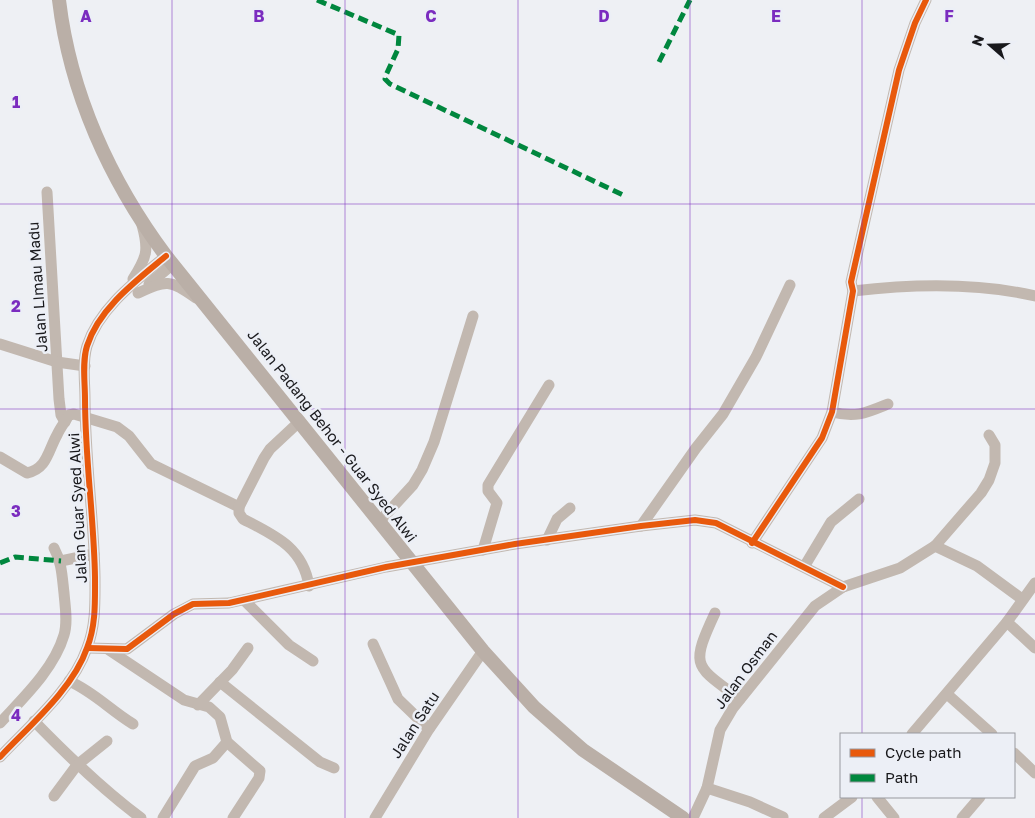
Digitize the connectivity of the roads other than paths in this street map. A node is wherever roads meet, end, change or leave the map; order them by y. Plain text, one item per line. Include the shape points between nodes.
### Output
1 (59, 0) edge
2 (926, 0) edge
3 (47, 192) dead end
4 (140, 217) junction
5 (170, 260) junction
6 (790, 284) dead end
7 (126, 289) junction
8 (853, 291) junction
9 (138, 293) junction
10 (1035, 296) edge
11 (115, 303) junction
12 (204, 303) junction
13 (473, 316) dead end
14 (0, 344) edge
15 (57, 362) junction
16 (85, 366) junction
17 (550, 385) dead end
18 (888, 404) dead end
19 (832, 412) junction
20 (85, 416) junction
21 (300, 421) junction
22 (65, 422) junction
23 (989, 435) dead end
24 (0, 457) edge
25 (859, 499) dead end
26 (239, 506) junction
27 (570, 508) dead end
28 (379, 522) junction
29 (641, 526) junction
30 (547, 540) junction
31 (752, 543) junction
32 (935, 546) junction
33 (54, 548) dead end
34 (483, 550) junction
35 (94, 554) junction
36 (61, 561) junction
37 (411, 563) junction
38 (804, 567) junction
39 (1035, 583) edge
40 (309, 586) junction
41 (843, 587) junction
42 (1022, 599) junction
43 (244, 600) junction
44 (715, 613) dead end
45 (1006, 622) junction
46 (373, 644) dead end
47 (88, 648) junction
48 (248, 648) dead end
49 (1035, 648) edge
50 (108, 649) junction
51 (483, 651) junction
52 (313, 661) dead end
53 (69, 681) junction
54 (220, 682) junction
55 (947, 694) junction
56 (740, 699) junction
57 (198, 705) junction
58 (34, 721) junction
59 (0, 723) edge
60 (133, 724) dead end
61 (429, 728) junction
62 (913, 733) edge
63 (991, 733) edge
64 (107, 741) dead end
65 (227, 742) junction
66 (1015, 756) edge
67 (0, 757) edge
68 (77, 766) junction
69 (334, 768) dead end
70 (1035, 773) edge
71 (707, 788) junction
72 (54, 796) dead end
73 (851, 798) edge
74 (878, 798) edge
75 (979, 798) edge
76 (783, 817) dead end
77 (141, 818) edge
78 (163, 818) edge
79 (233, 818) edge
80 (375, 818) edge
81 (683, 818) edge
82 (693, 818) edge
83 (824, 818) edge
84 (894, 818) edge
85 (962, 818) edge

1 - 4 main road, Jalan Padang Behor - Guar Syed Alwi via 64,39 88,116 103,152
2 - 8 street via 914,23 899,70 850,282
3 - 15 street, Jalan LImau Madu
4 - 5 main road, Jalan Padang Behor - Guar Syed Alwi
4 - 7 street via 147,245 145,261
5 - 7 street, Jalan Guar Syed Alwi
5 - 9 street, Jalan Guar Syed Alwi
5 - 12 main road, Jalan Padang Behor - Guar Syed Alwi
6 - 29 street via 724,414
7 - 11 street, Jalan Guar Syed Alwi
8 - 10 street via 896,286 946,286 1016,291
8 - 19 street
9 - 11 street, Jalan Guar Syed Alwi
9 - 12 street via 163,282 179,285
11 - 16 street, Jalan Guar Syed Alwi via 94,331 87,347
12 - 21 main road, Jalan Padang Behor - Guar Syed Alwi
13 - 28 street via 434,442 422,470 414,484
14 - 15 street
15 - 16 street
15 - 22 street, Jalan LImau Madu via 61,415
16 - 20 street, Jalan Guar Syed Alwi
17 - 34 street via 488,485 488,491 497,503
18 - 19 street via 862,415
19 - 31 street via 822,438
20 - 22 street via 69,415
20 - 26 street via 123,431 151,464 162,471
20 - 35 street, Jalan Guar Syed Alwi
21 - 26 street via 264,458
21 - 28 main road, Jalan Padang Behor - Guar Syed Alwi
22 - 24 street via 48,458 36,471 27,473
23 - 32 street, Jalan Osman via 995,445 995,463 989,480
25 - 38 street via 831,522
26 - 40 street via 243,518 286,542 305,568
27 - 30 street via 557,519
28 - 37 main road, Jalan Padang Behor - Guar Syed Alwi
29 - 30 street
29 - 31 street via 695,520 716,523
30 - 34 street
31 - 38 street
32 - 41 street, Jalan Osman via 900,568
32 - 42 street via 977,566
33 - 36 street
34 - 37 street
35 - 36 street
35 - 47 street, Jalan Guar Syed Alwi via 94,626
36 - 59 street via 64,635 31,688
37 - 40 street
37 - 51 main road, Jalan Padang Behor - Guar Syed Alwi
38 - 41 street
39 - 42 street
40 - 43 street via 277,590
41 - 56 street, Jalan Osman via 816,606
42 - 45 street
43 - 50 street via 193,604 127,648
43 - 52 street via 289,645
44 - 56 street via 700,645 700,661 707,674
45 - 49 street
45 - 55 street
46 - 61 street via 398,699
47 - 50 street
47 - 53 street, Jalan Guar Syed Alwi
48 - 54 street
50 - 57 street via 184,700
51 - 61 street, Jalan Satu
51 - 81 main road, Jalan Padang Behor - Guar Syed Alwi via 534,707 583,750
53 - 58 street, Jalan Guar Syed Alwi
53 - 60 street via 103,700 112,711
54 - 57 street
54 - 69 street via 320,762
55 - 62 street
55 - 63 street
56 - 71 street, Jalan Osman via 720,730
57 - 65 street via 209,707 220,717
58 - 67 street, Jalan Guar Syed Alwi
58 - 68 street
61 - 80 street, Jalan Satu
64 - 68 street
65 - 78 street via 213,758 195,766
65 - 79 street via 260,772
66 - 70 street
68 - 72 street
68 - 77 street
71 - 76 street
71 - 82 street, Jalan Osman
73 - 83 street
74 - 84 street
75 - 85 street

